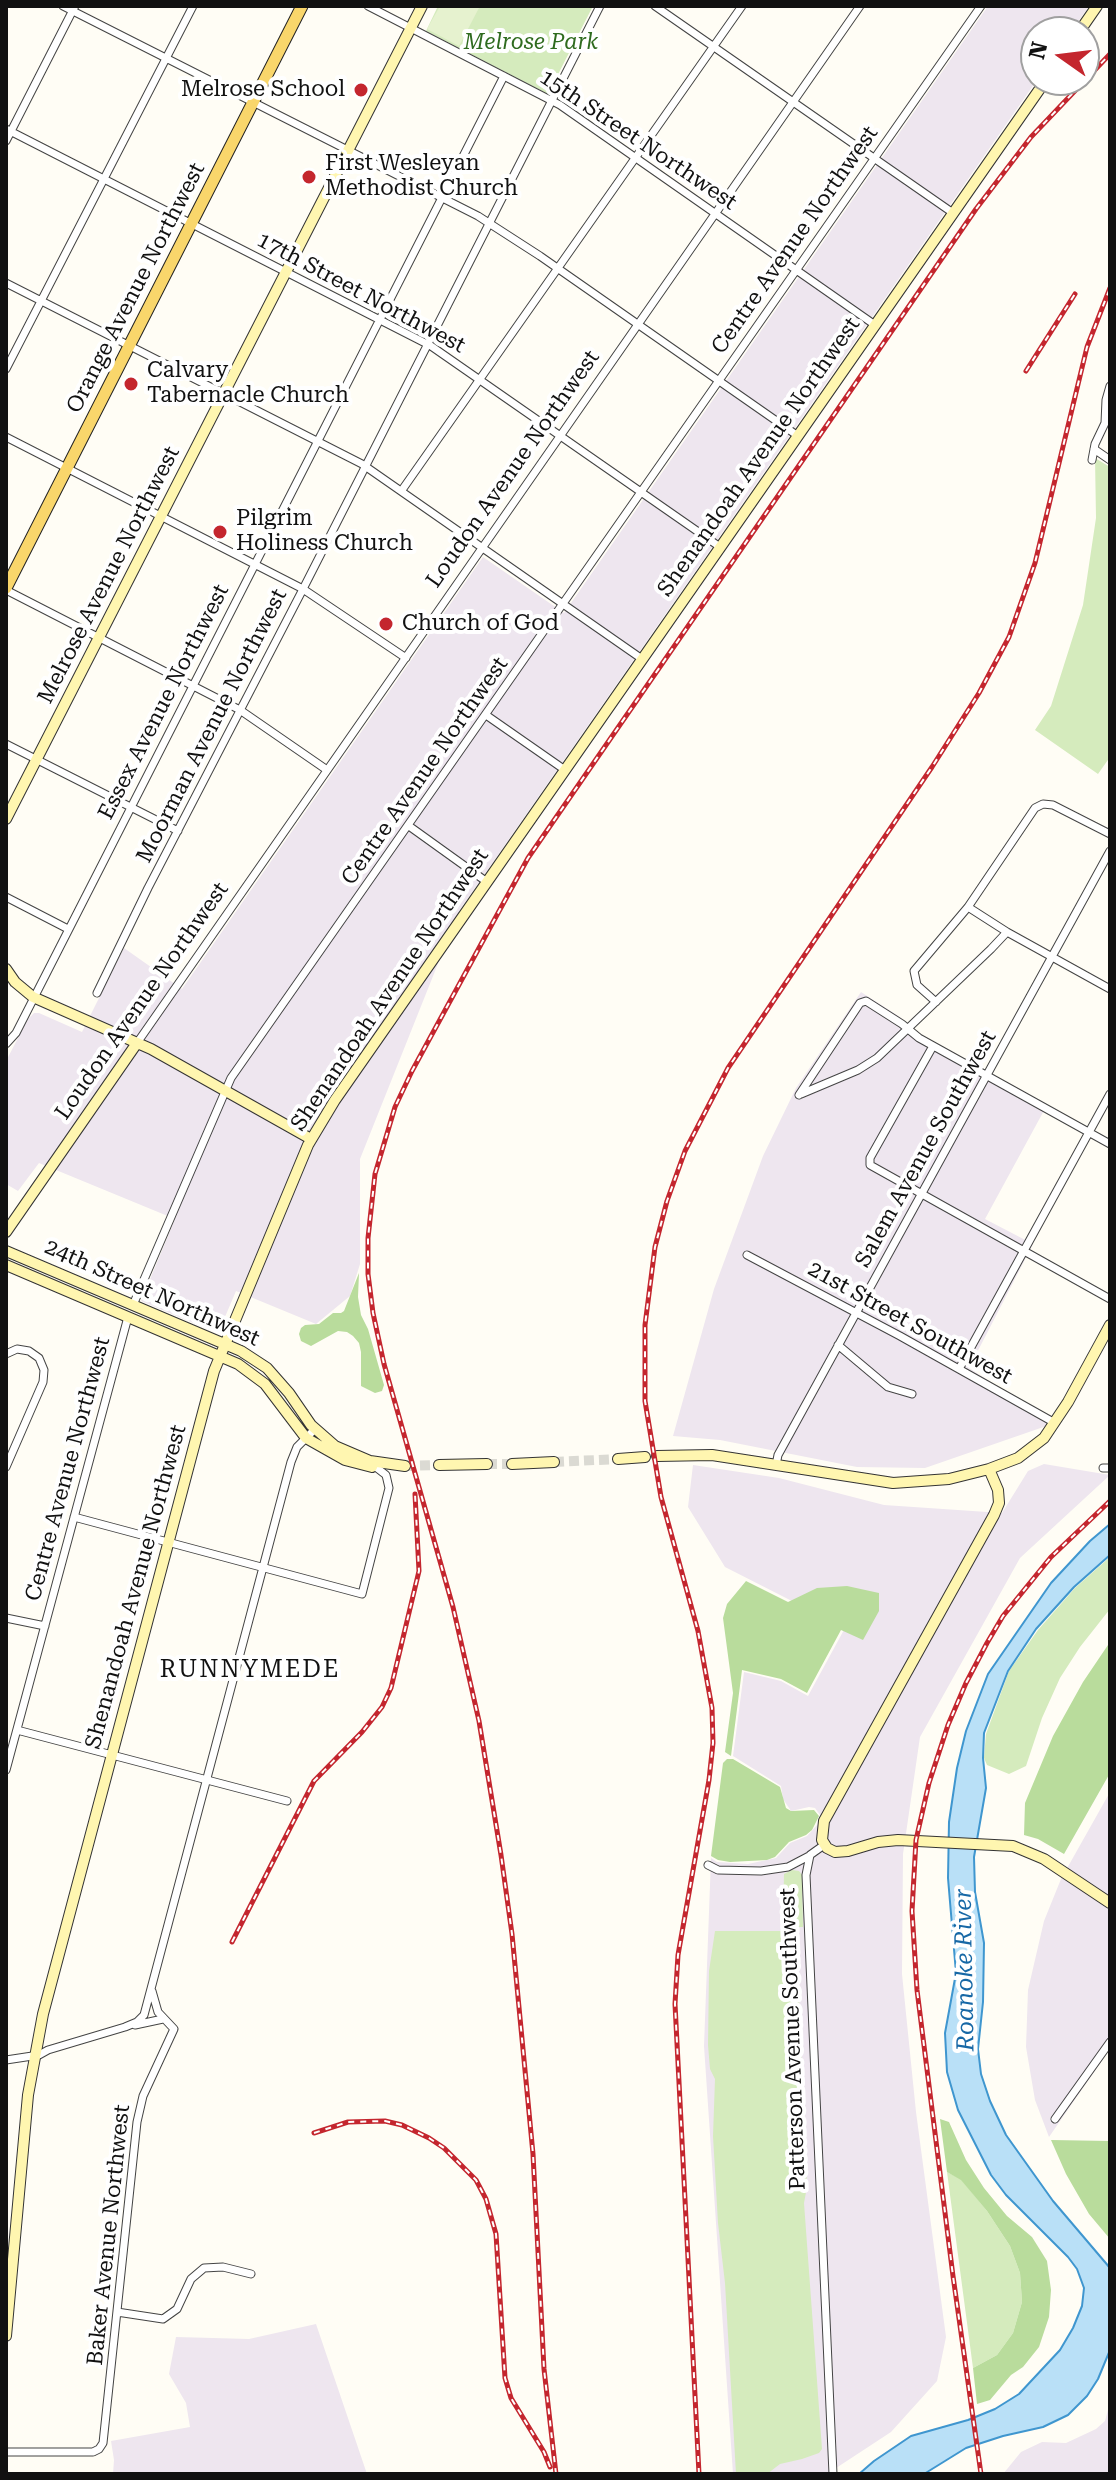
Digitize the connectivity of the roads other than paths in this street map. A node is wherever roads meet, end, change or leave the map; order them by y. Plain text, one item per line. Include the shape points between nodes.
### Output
1 (63, 6) edge
2 (193, 6) edge
3 (302, 6) edge
4 (368, 6) edge
5 (422, 6) edge
6 (600, 6) edge
7 (655, 6) edge
8 (742, 6) edge
9 (860, 6) edge
10 (981, 6) edge
11 (74, 8) edge
12 (411, 28) junction
13 (714, 47) junction
14 (166, 57) junction
15 (504, 76) junction
16 (1035, 96) edge
17 (551, 99) junction
18 (793, 102) junction
19 (253, 103) junction
20 (8, 130) edge
21 (6, 141) edge
22 (348, 150) junction
23 (636, 157) junction
24 (874, 158) junction
25 (104, 179) junction
26 (441, 197) junction
27 (715, 213) junction
28 (953, 213) junction
29 (489, 222) junction
30 (191, 224) junction
31 (556, 268) junction
32 (796, 270) junction
33 (286, 272) junction
34 (6, 283) edge
35 (42, 301) junction
36 (379, 319) junction
37 (638, 325) junction
38 (875, 325) junction
39 (427, 344) junction
40 (130, 346) junction
41 (6, 369) edge
42 (479, 380) junction
43 (718, 381) junction
44 (1110, 386) edge
45 (224, 394) junction
46 (560, 436) junction
47 (798, 436) junction
48 (6, 437) edge
49 (317, 441) junction
50 (1094, 449) junction
51 (1092, 460) dead end
52 (1110, 460) edge
53 (365, 466) junction
54 (68, 468) junction
55 (402, 490) junction
56 (641, 492) junction
57 (162, 516) junction
58 (482, 547) junction
59 (720, 547) junction
60 (255, 563) junction
61 (6, 589) edge
62 (303, 589) junction
63 (564, 604) junction
64 (100, 637) junction
65 (406, 658) junction
66 (642, 659) junction
67 (193, 686) junction
68 (240, 710) junction
69 (486, 715) junction
70 (6, 744) edge
71 (38, 760) junction
72 (327, 770) junction
73 (565, 770) junction
74 (131, 807) junction
75 (6, 819) edge
76 (409, 826) junction
77 (178, 831) junction
78 (1110, 834) edge
79 (1110, 851) edge
80 (487, 882) junction
81 (6, 897) edge
82 (968, 907) junction
83 (68, 929) junction
84 (1007, 932) junction
85 (1052, 957) junction
86 (6, 969) edge
87 (1110, 989) edge
88 (97, 993) dead end
89 (33, 997) junction
90 (936, 1002) junction
91 (907, 1029) junction
92 (137, 1043) junction
93 (6, 1044) edge
94 (933, 1046) junction
95 (986, 1076) junction
96 (224, 1091) junction
97 (1110, 1094) edge
98 (1089, 1132) junction
99 (311, 1139) junction
100 (1110, 1144) edge
101 (921, 1194) junction
102 (6, 1232) edge
103 (1023, 1250) junction
104 (6, 1251) edge
105 (747, 1255) dead end
106 (6, 1265) edge
107 (1110, 1299) edge
108 (133, 1305) junction
109 (856, 1314) junction
110 (128, 1317) junction
111 (1110, 1325) edge
112 (224, 1344) junction
113 (838, 1345) junction
114 (6, 1354) edge
115 (219, 1356) junction
116 (959, 1369) junction
117 (912, 1394) dead end
118 (1055, 1423) junction
119 (315, 1429) junction
120 (306, 1438) junction
121 (657, 1456) dead end
122 (645, 1457) dead end
123 (618, 1459) tunnel mouth
124 (554, 1462) tunnel mouth
125 (487, 1464) tunnel mouth
126 (512, 1464) tunnel mouth
127 (439, 1465) tunnel mouth
128 (776, 1465) junction
129 (6, 1467) edge
130 (377, 1468) junction
131 (989, 1469) junction
132 (74, 1517) junction
133 (168, 1543) junction
134 (263, 1568) junction
135 (6, 1618) edge
136 (45, 1626) junction
137 (17, 1730) junction
138 (8, 1756) edge
139 (111, 1756) junction
140 (6, 1770) edge
141 (207, 1781) junction
142 (287, 1801) dead end
143 (824, 1845) junction
144 (810, 1855) junction
145 (708, 1865) dead end
146 (1110, 1903) edge
147 (152, 1991) junction
148 (163, 2019) junction
149 (125, 2027) junction
150 (1110, 2042) edge
151 (34, 2057) junction
152 (6, 2060) edge
153 (1055, 2119) dead end
154 (251, 2274) dead end
155 (117, 2312) junction
156 (6, 2336) edge
157 (6, 2452) edge
158 (833, 2474) edge

1 - 11 street
2 - 14 street
3 - 19 main road, Orange Avenue Northwest
4 - 12 street, 15th Street Northwest
5 - 12 street, Melrose Avenue Northwest
6 - 17 street, Moorman Avenue Northwest
7 - 13 street
8 - 13 street
9 - 18 street, Loudon Avenue Northwest
10 - 24 street, Centre Avenue Northwest
11 - 14 street
11 - 20 street
12 - 15 street, 15th Street Northwest
12 - 22 street, Melrose Avenue Northwest
13 - 18 street
13 - 23 street
14 - 19 street
14 - 25 street
15 - 17 street, 15th Street Northwest
15 - 26 street, Essex Avenue Northwest
16 - 28 street, Shenandoah Avenue Northwest
17 - 23 street, 15th Street Northwest
17 - 29 street, Moorman Avenue Northwest
18 - 24 street
18 - 27 street, Loudon Avenue Northwest
19 - 22 street
19 - 30 main road, Orange Avenue Northwest
20 - 21 street
20 - 25 street, 17th Street Northwest
22 - 26 street
22 - 33 street, Melrose Avenue Northwest
23 - 27 street, 15th Street Northwest
23 - 31 street
24 - 28 street
24 - 32 street, Centre Avenue Northwest
25 - 30 street, 17th Street Northwest
25 - 35 street
26 - 29 street
26 - 36 street, Essex Avenue Northwest
27 - 32 street, 15th Street Northwest
27 - 37 street, Loudon Avenue Northwest
28 - 38 street, Shenandoah Avenue Northwest
29 - 31 street
29 - 39 street, Moorman Avenue Northwest
30 - 33 street, 17th Street Northwest
30 - 40 main road, Orange Avenue Northwest
31 - 37 street
31 - 42 street
32 - 38 street, 15th Street Northwest
32 - 43 street, Centre Avenue Northwest
33 - 36 street, 17th Street Northwest
33 - 45 street, Melrose Avenue Northwest
34 - 35 street
35 - 40 street
35 - 41 street
36 - 39 street, 17th Street Northwest
36 - 49 street, Essex Avenue Northwest
37 - 43 street
37 - 46 street, Loudon Avenue Northwest
38 - 47 street, Shenandoah Avenue Northwest
39 - 42 street, 17th Street Northwest
39 - 53 street, Moorman Avenue Northwest
40 - 45 street
40 - 54 main road, Orange Avenue Northwest
42 - 46 street, 17th Street Northwest
42 - 55 street
43 - 47 street
43 - 56 street, Centre Avenue Northwest
44 - 50 street via 1105,423
45 - 49 street
45 - 57 street, Melrose Avenue Northwest
46 - 56 street, 17th Street Northwest
46 - 58 street, Loudon Avenue Northwest
47 - 59 street, Shenandoah Avenue Northwest
48 - 54 street
49 - 53 street
49 - 60 street, Essex Avenue Northwest
50 - 51 street
50 - 52 street
53 - 55 street
53 - 62 street, Moorman Avenue Northwest
54 - 57 street
54 - 61 main road, Orange Avenue Northwest
55 - 58 street
56 - 59 street, 17th Street Northwest
56 - 63 street, Centre Avenue Northwest
57 - 60 street
57 - 64 street, Melrose Avenue Northwest
58 - 63 street
58 - 65 street, Loudon Avenue Northwest
59 - 66 street, Shenandoah Avenue Northwest
60 - 62 street
60 - 67 street, Essex Avenue Northwest
61 - 64 street
62 - 65 street
62 - 68 street, Moorman Avenue Northwest
63 - 66 street
63 - 69 street, Centre Avenue Northwest
64 - 67 street
64 - 71 street, Melrose Avenue Northwest
65 - 72 street, Loudon Avenue Northwest
66 - 73 street, Shenandoah Avenue Northwest
67 - 68 street
67 - 74 street, Essex Avenue Northwest
68 - 72 street
68 - 77 street, Moorman Avenue Northwest
69 - 73 street
69 - 76 street, Centre Avenue Northwest
70 - 71 street
71 - 74 street
71 - 75 street, Melrose Avenue Northwest
72 - 92 street, Loudon Avenue Northwest
73 - 80 street, Shenandoah Avenue Northwest
74 - 77 street
74 - 83 street, Essex Avenue Northwest
76 - 80 street
76 - 96 street, Centre Avenue Northwest
77 - 88 street, Moorman Avenue Northwest
78 - 82 street via 1043,804 1029,814
79 - 85 street, Salem Avenue Southwest
80 - 99 street, Shenandoah Avenue Northwest
81 - 83 street
82 - 84 street
82 - 90 street via 914,971 917,985
83 - 89 street, Essex Avenue Northwest
84 - 85 street
84 - 90 street
85 - 87 street
85 - 95 street, Salem Avenue Southwest
86 - 89 street
89 - 92 street
89 - 93 street, Essex Avenue Northwest
90 - 91 street
91 - 91 street via 866,1001 860,1003 799,1095 869,1064
91 - 94 street
92 - 96 street
92 - 102 street, Loudon Avenue Northwest
94 - 95 street
94 - 101 street via 870,1158 872,1167
95 - 98 street
95 - 101 street, Salem Avenue Southwest
96 - 99 street
96 - 108 street, Centre Avenue Northwest
97 - 98 street
98 - 100 street
98 - 103 street
99 - 112 street, Shenandoah Avenue Northwest
101 - 103 street
101 - 109 street, Salem Avenue Southwest
103 - 107 street
103 - 116 street
104 - 108 street, 24th Street Northwest
105 - 109 street, 21st Street Southwest
106 - 110 street, 24th Street Northwest
108 - 112 street, 24th Street Northwest
109 - 113 street, Salem Avenue Southwest
109 - 116 street, 21st Street Southwest
110 - 115 street, 24th Street Northwest
110 - 132 street, Centre Avenue Northwest
111 - 118 street
112 - 115 street, Shenandoah Avenue Northwest
112 - 119 street, 24th Street Northwest via 267,1368
113 - 117 street via 888,1387
113 - 128 street, Salem Avenue Southwest
114 - 129 street via 23,1349 33,1353 42,1363 44,1377
115 - 120 street, 24th Street Northwest via 258,1377
115 - 133 street, Shenandoah Avenue Northwest
116 - 118 street, 21st Street Southwest
118 - 131 street via 1034,1451
119 - 120 street
119 - 130 street, 24th Street Northwest via 355,1456 405,1466
120 - 130 street, 24th Street Northwest via 345,1460
120 - 134 street via 291,1462
121 - 128 street via 712,1455
122 - 123 street
124 - 126 street
125 - 127 street
128 - 131 street via 902,1483
130 - 134 street via 386,1475 389,1488 362,1594
131 - 143 street via 998,1490 994,1515 824,1821
132 - 133 street
132 - 136 street, Centre Avenue Northwest
133 - 134 street
133 - 139 street, Shenandoah Avenue Northwest
134 - 141 street
135 - 136 street
136 - 137 street, Centre Avenue Northwest
137 - 138 street, Centre Avenue Northwest
137 - 139 street
138 - 140 street, Centre Avenue Northwest
139 - 141 street
139 - 151 street, Shenandoah Avenue Northwest
141 - 142 street
141 - 147 street
143 - 144 street
143 - 146 street via 842,1852 886,1841 1013,1846 1032,1852
144 - 145 street via 788,1867 761,1871
144 - 158 street, Patterson Avenue Southwest via 807,1939
147 - 148 street
147 - 149 street via 144,2015
148 - 149 street
148 - 155 street, Baker Avenue Northwest via 174,2029 143,2096 137,2122
149 - 151 street
150 - 153 street
151 - 152 street
151 - 156 street, Shenandoah Avenue Northwest
154 - 155 street via 204,2268 191,2279 177,2309 163,2319
155 - 157 street, Baker Avenue Northwest via 99,2449

